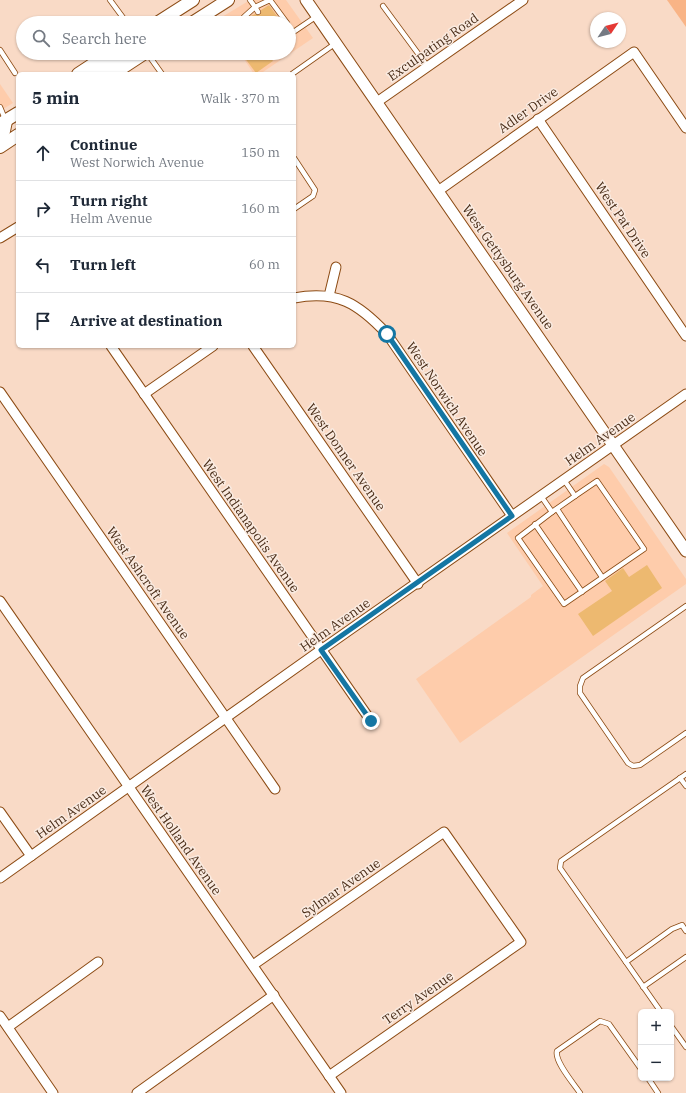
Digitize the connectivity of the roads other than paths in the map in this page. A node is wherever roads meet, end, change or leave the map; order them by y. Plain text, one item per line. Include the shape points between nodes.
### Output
1 (110, 0) edge
2 (193, 0) edge
3 (228, 0) edge
4 (250, 0) edge
5 (306, 0) edge
6 (523, 0) edge
7 (254, 6) junction
8 (383, 6) dead end
9 (258, 12) dead end
10 (122, 16) edge
11 (168, 16) edge
12 (203, 16) edge
13 (245, 16) edge
14 (281, 16) edge
15 (317, 16) junction
16 (296, 31) edge
17 (336, 43) junction
18 (0, 50) edge
19 (99, 60) edge
20 (118, 60) edge
21 (136, 60) edge
22 (151, 60) edge
23 (428, 67) junction
24 (81, 72) edge
25 (99, 72) edge
26 (120, 72) edge
27 (160, 72) edge
28 (295, 72) edge
29 (15, 73) dead end
30 (377, 102) junction
31 (0, 107) edge
32 (16, 114) edge
33 (538, 119) junction
34 (3, 122) edge
35 (686, 128) edge
36 (0, 135) edge
37 (16, 136) edge
38 (0, 146) edge
39 (296, 161) edge
40 (438, 191) junction
41 (296, 208) edge
42 (16, 228) edge
43 (0, 238) edge
44 (336, 267) dead end
45 (329, 296) junction
46 (296, 298) edge
47 (686, 336) edge
48 (112, 348) edge
49 (210, 348) edge
50 (254, 348) edge
51 (0, 392) edge
52 (144, 394) junction
53 (686, 394) edge
54 (614, 445) junction
55 (564, 480) junction
56 (541, 496) junction
57 (575, 496) junction
58 (557, 509) junction
59 (552, 512) junction
60 (512, 516) junction
61 (535, 524) junction
62 (686, 551) edge
63 (602, 577) junction
64 (418, 584) junction
65 (582, 592) junction
66 (0, 601) edge
67 (686, 606) edge
68 (321, 650) junction
69 (225, 718) junction
70 (371, 721) dead end
71 (686, 733) edge
72 (686, 774) edge
73 (680, 778) junction
74 (686, 786) edge
75 (129, 787) junction
76 (275, 789) dead end
77 (0, 812) edge
78 (31, 856) junction
79 (0, 878) edge
80 (686, 931) edge
81 (521, 942) joint
82 (686, 956) edge
83 (98, 962) dead end
84 (626, 962) junction
85 (253, 965) junction
86 (643, 987) junction
87 (274, 995) junction
88 (659, 1009) edge
89 (0, 1016) edge
90 (8, 1027) junction
91 (674, 1030) edge
92 (686, 1047) edge
93 (638, 1065) edge
94 (330, 1076) junction
95 (650, 1081) edge
96 (53, 1093) edge
97 (137, 1093) edge
98 (341, 1093) edge
99 (580, 1093) edge
100 (658, 1093) edge

1 - 10 lane
2 - 11 main road
3 - 12 main road
4 - 7 lane
5 - 15 street, West Gettysburg Avenue
6 - 23 street, Exculpating Road
7 - 9 lane
7 - 13 lane
7 - 14 lane via 270,0
8 - 23 lane
15 - 16 lane
15 - 17 street, West Gettysburg Avenue
17 - 28 lane
17 - 30 street, West Gettysburg Avenue
18 - 29 lane
19 - 24 main road
20 - 25 main road
21 - 26 main road
22 - 27 lane
23 - 30 street, Exculpating Road
30 - 40 street, West Gettysburg Avenue
31 - 34 lane
32 - 34 main road
33 - 35 street, Adler Drive via 634,52
33 - 40 street, Adler Drive
33 - 47 street, West Pat Drive
34 - 36 main road via 4,131
37 - 38 main road
39 - 41 lane via 316,190 313,196
40 - 54 street, West Gettysburg Avenue
42 - 43 street
44 - 45 street
45 - 46 street, West Norwich Avenue
45 - 60 street, West Norwich Avenue via 349,302 370,315 387,334
48 - 52 street, West Indianapolis Avenue
49 - 52 street
50 - 64 street, West Donner Avenue
51 - 69 street, West Ashcroft Avenue
52 - 68 street, West Indianapolis Avenue
53 - 54 street, Helm Avenue
54 - 55 street, Helm Avenue
54 - 62 street, West Gettysburg Avenue
55 - 56 street, Helm Avenue
55 - 57 lane
56 - 59 lane
56 - 60 street, Helm Avenue
57 - 58 lane
57 - 63 lane via 597,481 644,549
58 - 59 lane
58 - 63 lane
59 - 61 lane
60 - 64 street, Helm Avenue
61 - 65 lane
61 - 65 lane via 518,538 564,604
63 - 65 lane
64 - 68 street, Helm Avenue
66 - 75 street, West Holland Avenue
67 - 71 lane via 583,678 580,686 580,693 628,763 633,766 640,765
68 - 69 street, Helm Avenue
68 - 70 street, West Indianapolis Avenue
69 - 75 street, Helm Avenue
69 - 76 street, West Ashcroft Avenue
72 - 73 lane
73 - 74 lane
73 - 84 lane via 561,861 560,868
75 - 78 street, Helm Avenue
75 - 85 street, West Holland Avenue
77 - 78 street
78 - 79 street, Helm Avenue
80 - 84 lane via 682,925 672,929
81 - 85 street, Sylmar Avenue via 444,832
81 - 94 street, Terry Avenue
82 - 86 lane
83 - 90 street
84 - 86 lane
85 - 87 street, West Holland Avenue
86 - 88 lane
87 - 94 street, West Holland Avenue
87 - 97 street
89 - 90 street
90 - 96 street
91 - 92 lane
93 - 99 lane via 609,1024 600,1021 557,1051 558,1062
94 - 98 street, West Holland Avenue
95 - 100 lane

